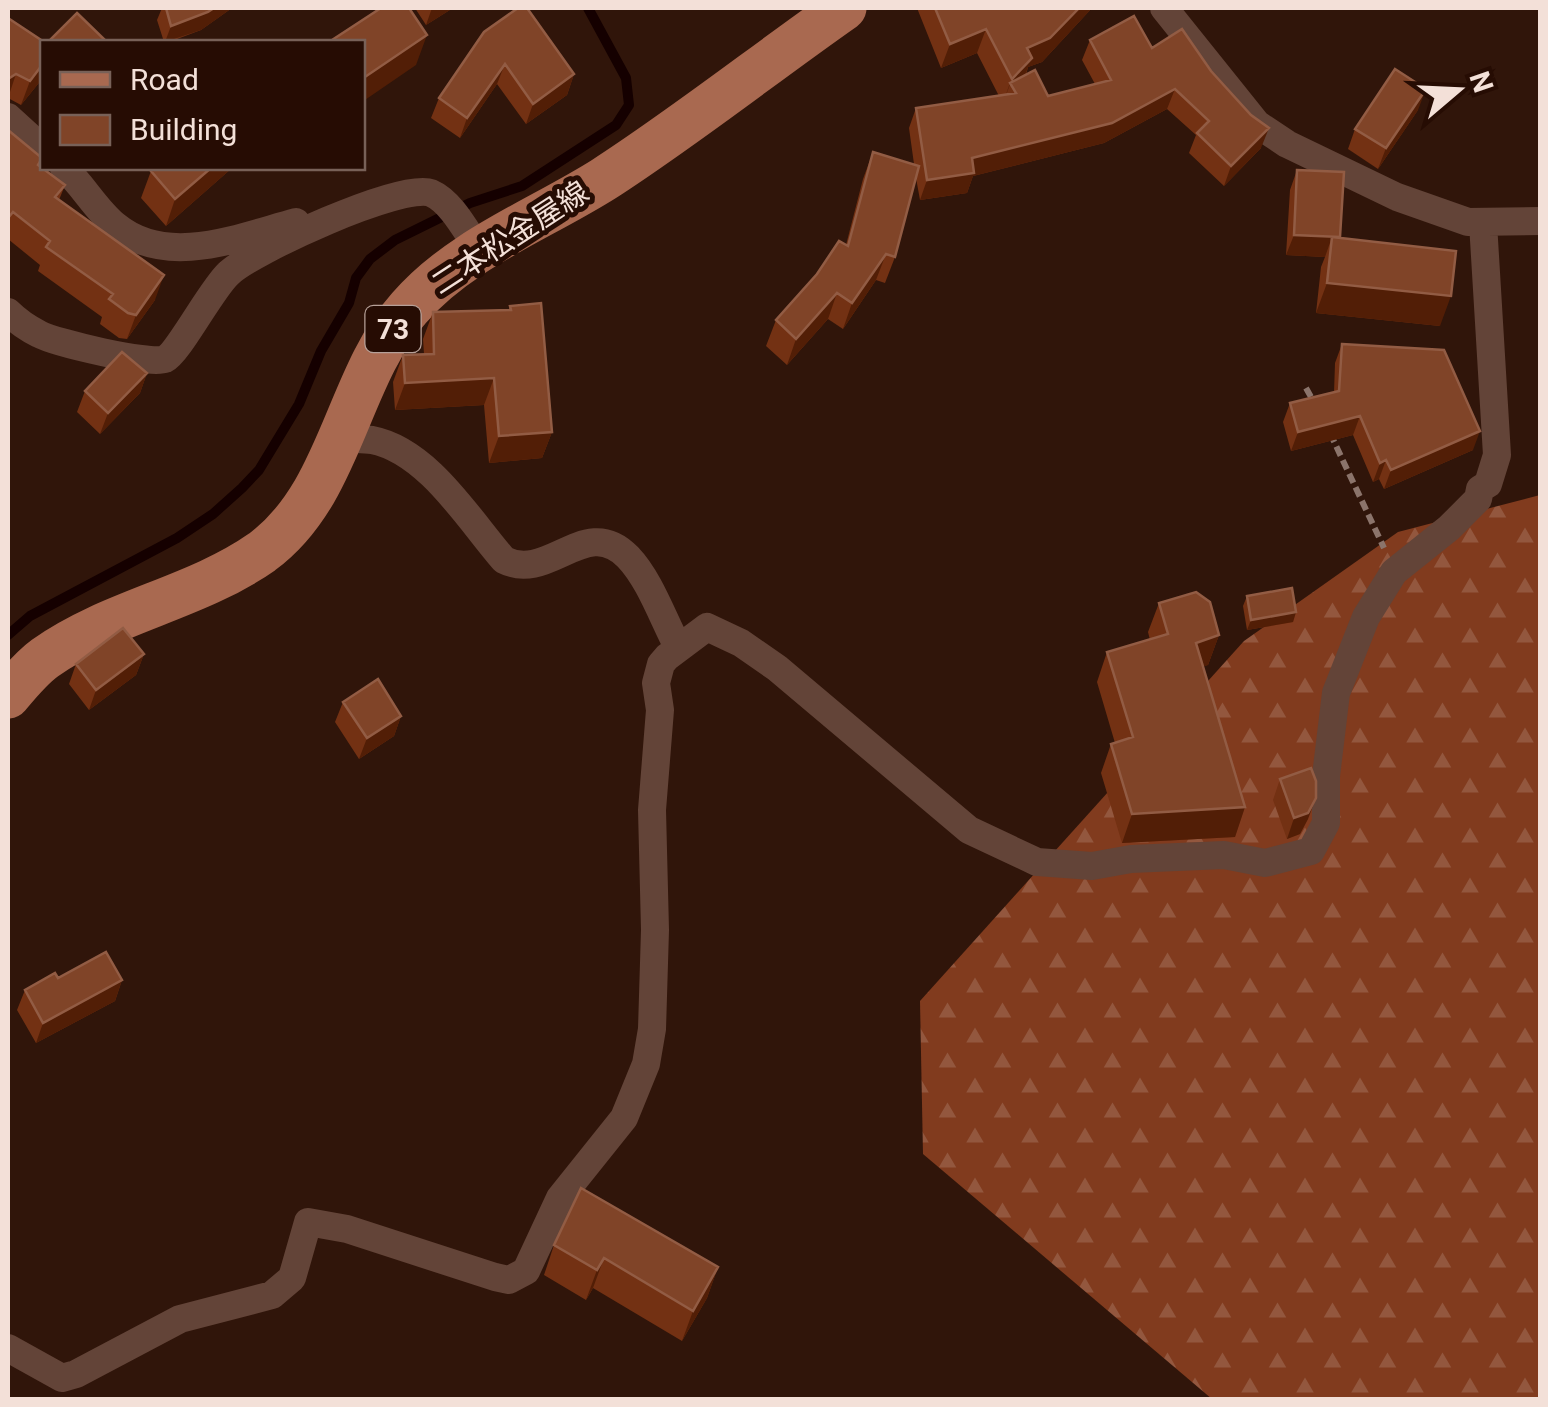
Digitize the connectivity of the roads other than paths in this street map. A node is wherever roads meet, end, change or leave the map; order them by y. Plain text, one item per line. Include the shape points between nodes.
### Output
1 (844, 8) edge
2 (1164, 8) edge
3 (8, 117) edge
4 (40, 146) edge
5 (66, 170) edge
6 (1540, 222) edge
7 (1483, 224) junction
8 (321, 225) junction
9 (480, 250) junction
10 (8, 312) edge
11 (340, 438) junction
12 (678, 647) junction
13 (8, 696) edge
14 (8, 1348) edge

1 - 9 main road, 二本松金屋線 / 73 via 604,178
2 - 7 street via 1272,135 1397,197
3 - 4 street
5 - 8 street via 113,224 159,245 196,247 304,220
6 - 7 street
7 - 12 street via 1497,455 1478,499 1394,572 1366,617 1336,694 1326,823 1311,850 1265,863 1224,855 1092,866 1037,862 969,830 741,643 707,627
8 - 9 street via 377,200 422,190 442,199
8 - 10 street via 227,274 171,356 153,363 42,336
9 - 11 main road, 二本松金屋線 / 73 via 442,275 399,321
11 - 12 street via 374,440 402,452 444,486 504,560 518,567 575,546 612,546 628,557
11 - 13 main road, 二本松金屋線 / 73 via 315,492 262,551 44,659
12 - 14 street via 661,664 656,684 655,930 646,1064 624,1118 560,1198 526,1271 509,1280 308,1222 292,1278 272,1295 180,1320 62,1378

